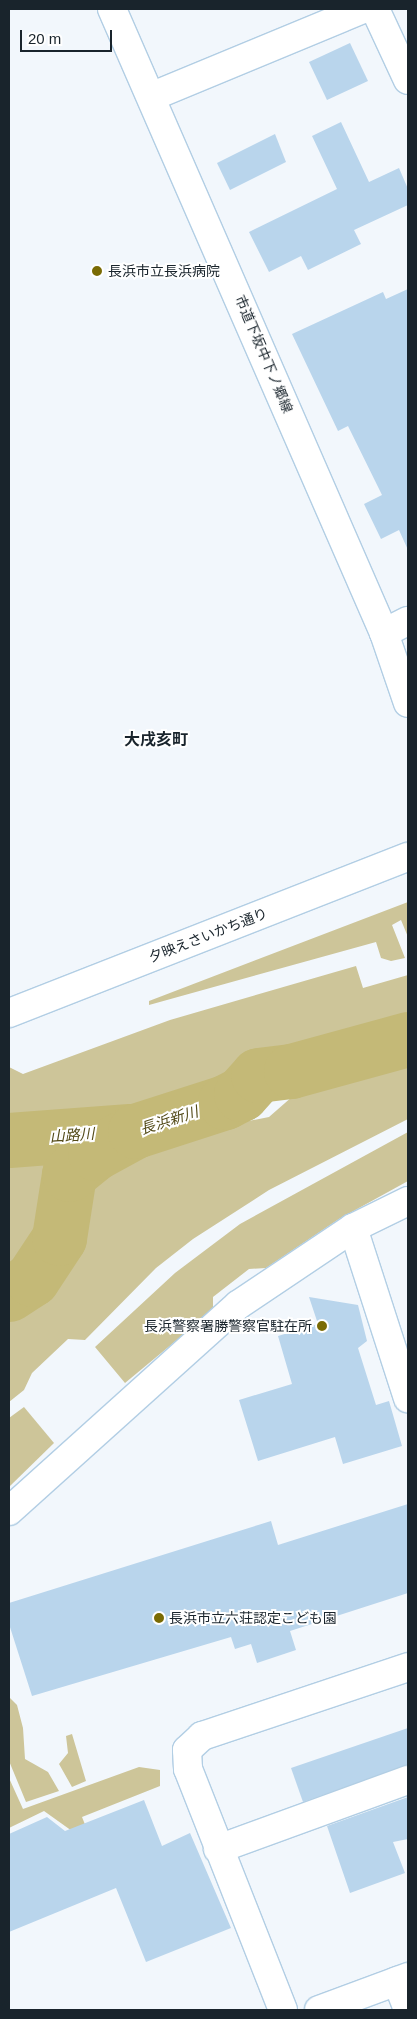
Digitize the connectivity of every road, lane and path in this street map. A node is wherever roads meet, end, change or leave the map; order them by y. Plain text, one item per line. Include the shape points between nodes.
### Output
1 (112, 9) edge
2 (364, 9) edge
3 (375, 9) edge
4 (408, 80) edge
5 (153, 96) junction
6 (396, 627) edge
7 (408, 703) edge
8 (408, 857) edge
9 (9, 1013) edge
10 (408, 1201) edge
11 (353, 1228) junction
12 (408, 1398) edge
13 (9, 1511) edge
14 (408, 1667) edge
15 (408, 1780) edge
16 (218, 1849) junction
17 (402, 1979) edge
18 (408, 2009) edge
19 (283, 2010) edge
20 (319, 2010) edge

1 - 5 street, 市道下坂中下ノ郷線
2 - 5 street
3 - 4 street
5 - 6 street, 市道下坂中下ノ郷線
6 - 7 street, 市道下坂中下ノ郷線
8 - 9 street, 夕映えさいかち通り
10 - 11 street
11 - 12 street
11 - 13 street via 238,1304
14 - 16 street via 232,1725 190,1744 186,1763
15 - 16 street
16 - 19 street
17 - 18 street
17 - 20 street

